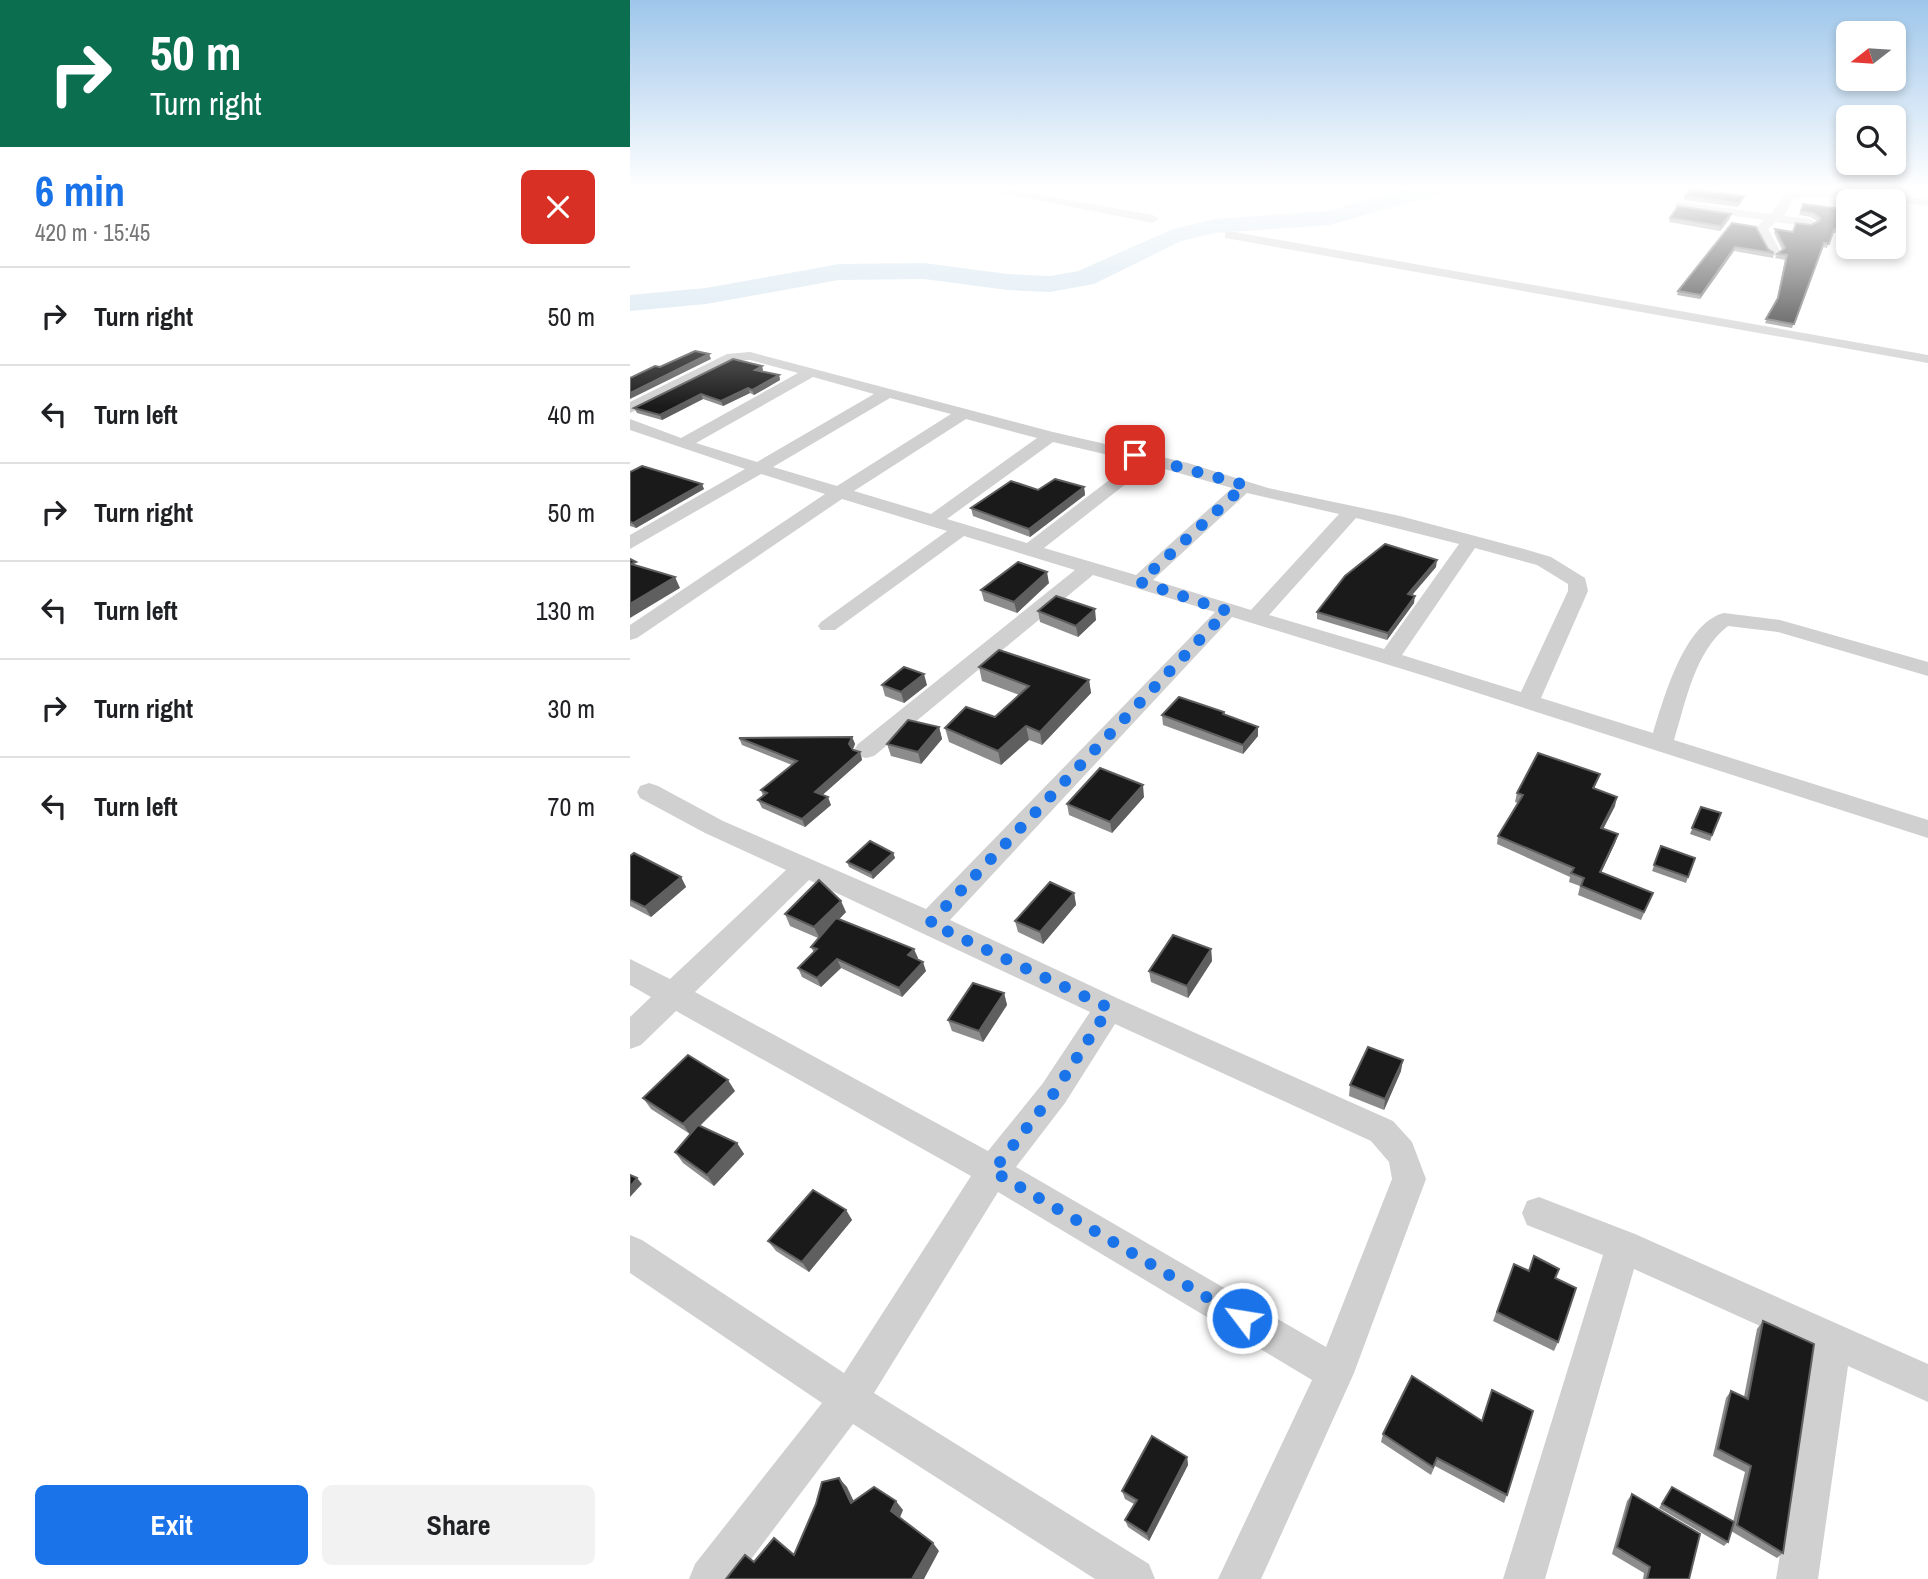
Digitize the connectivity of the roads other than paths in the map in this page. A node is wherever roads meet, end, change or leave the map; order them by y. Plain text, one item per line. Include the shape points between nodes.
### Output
1 (1368, 260) edge
2 (1928, 359) edge
3 (813, 371) junction
4 (890, 391) junction
5 (630, 408) edge
6 (964, 413) junction
7 (630, 424) edge
8 (1050, 436) junction
9 (682, 444) junction
10 (1147, 459) junction
11 (761, 467) junction
12 (1245, 485) junction
13 (840, 492) junction
14 (1350, 513) junction
15 (933, 521) junction
16 (963, 528) junction
17 (1470, 542) junction
18 (630, 543) edge
19 (1031, 549) junction
20 (1089, 568) junction
21 (1140, 582) junction
22 (1227, 611) junction
23 (1256, 617) junction
24 (828, 626) dead end
25 (630, 634) edge
26 (1390, 657) junction
27 (1928, 669) edge
28 (1528, 701) junction
29 (1662, 742) junction
30 (866, 750) dead end
31 (649, 793) dead end
32 (1928, 829) edge
33 (805, 868) junction
34 (930, 923) junction
35 (630, 971) edge
36 (673, 995) junction
37 (1109, 1008) junction
38 (630, 1036) edge
39 (993, 1171) junction
40 (1539, 1213) dead end
41 (1623, 1246) junction
42 (630, 1252) edge
43 (1833, 1340) junction
44 (1335, 1373) junction
45 (1928, 1383) edge
46 (849, 1399) junction
47 (710, 1579) edge
48 (1134, 1579) edge
49 (1239, 1579) edge
50 (1524, 1579) edge
51 (1797, 1579) edge

1 - 2 street
3 - 4 street
3 - 5 street via 739,356
3 - 9 street
4 - 6 street
4 - 11 street
6 - 8 street
6 - 13 street
7 - 9 street
8 - 10 street
8 - 15 street
9 - 11 street
10 - 12 street
10 - 19 street
11 - 13 street
11 - 18 street
12 - 14 street
12 - 21 street
13 - 15 street
13 - 25 street
14 - 17 street
14 - 23 street
15 - 16 street
16 - 19 street
16 - 24 street
17 - 26 street
17 - 28 street via 1544,561 1578,582
19 - 20 street
20 - 21 street
20 - 30 street
21 - 22 street
22 - 23 street
22 - 34 street
23 - 26 street
26 - 28 street
27 - 29 street via 1780,626 1724,619 1692,656
28 - 29 street
29 - 32 street
31 - 33 street
33 - 34 street
33 - 36 street
34 - 37 street
35 - 36 street
36 - 38 street
36 - 39 street
37 - 39 street via 1054,1093
37 - 44 street via 1382,1131 1397,1144 1407,1161 1409,1179
39 - 44 street
39 - 46 street
40 - 41 street
41 - 43 street
41 - 50 street
42 - 46 street
43 - 45 street
43 - 51 street
44 - 49 street
46 - 47 street
46 - 48 street

